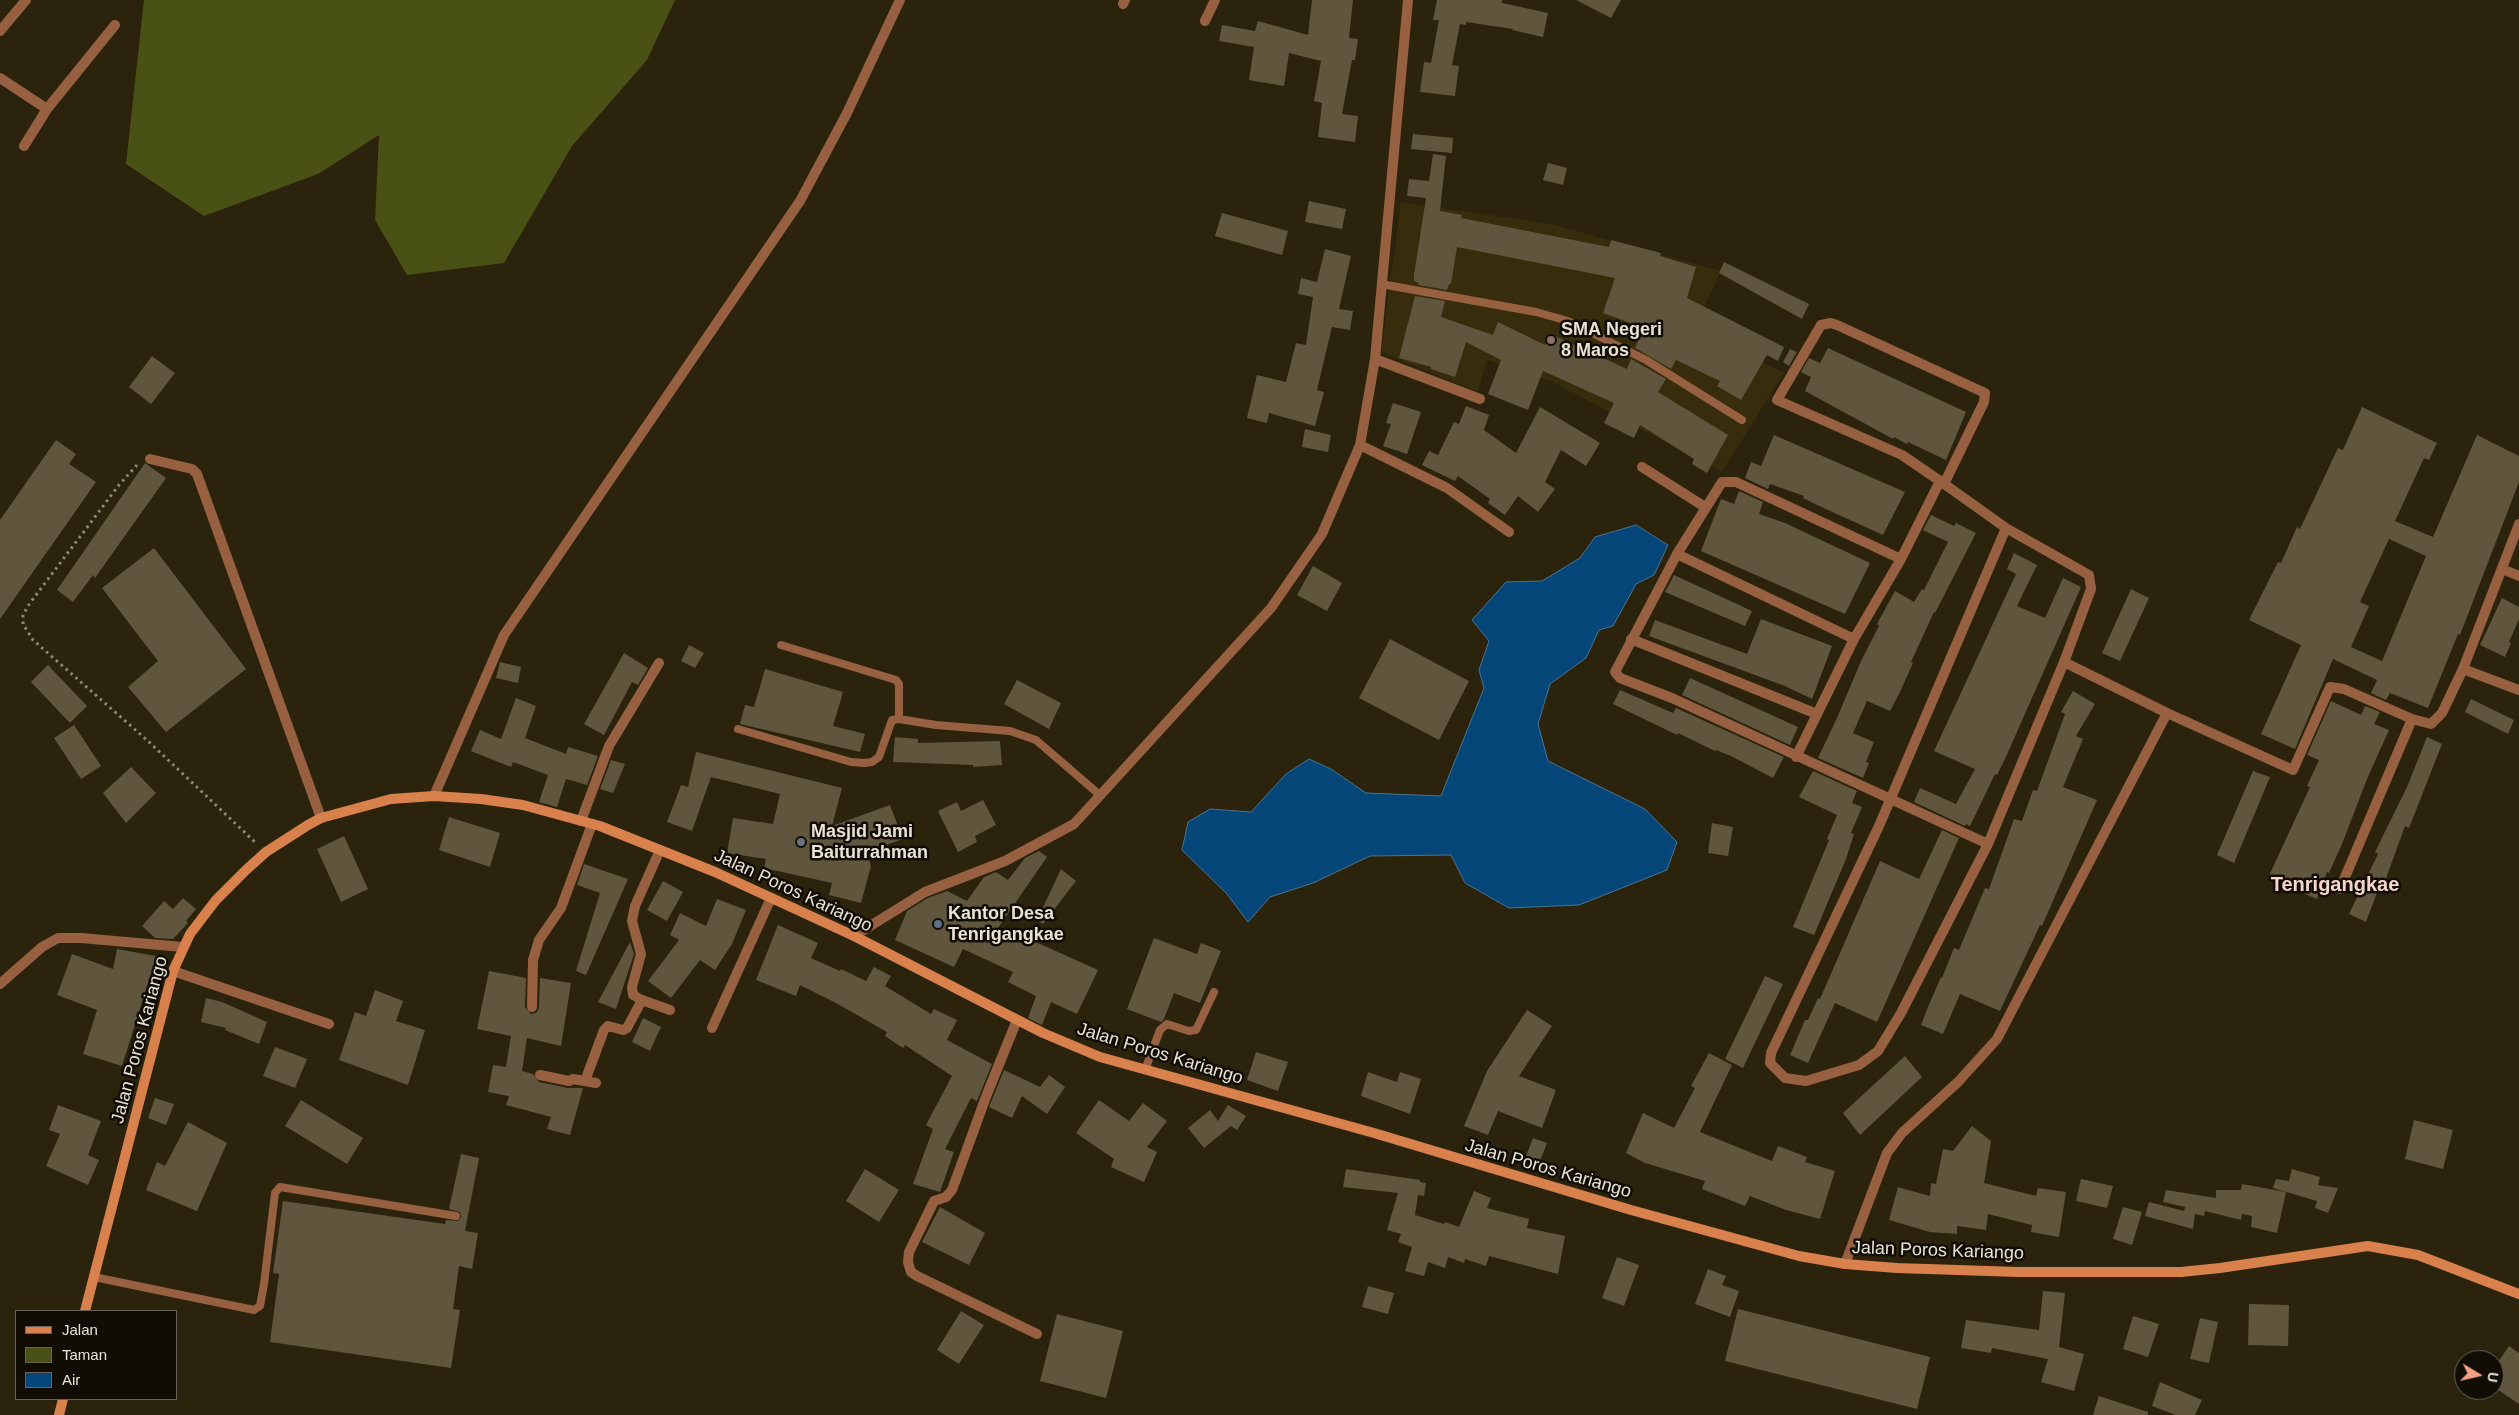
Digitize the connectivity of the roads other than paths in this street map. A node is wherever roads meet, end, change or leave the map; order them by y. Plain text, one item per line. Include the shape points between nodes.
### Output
1 (26, 0) edge
2 (900, 0) edge
3 (1215, 0) edge
4 (1408, 0) edge
5 (1204, 21) dead end
6 (115, 25) dead end
7 (0, 32) edge
8 (0, 78) edge
9 (47, 109) junction
10 (24, 146) dead end
11 (1381, 284) junction
12 (1375, 359) junction
13 (1480, 399) dead end
14 (1742, 420) dead end
15 (1360, 445) junction
16 (150, 459) road end
17 (1642, 467) dead end
18 (1942, 483) junction
19 (1705, 507) junction
20 (2519, 524) edge
21 (2006, 528) junction
22 (1509, 532) dead end
23 (1677, 554) junction
24 (1901, 559) junction
25 (2502, 569) junction
26 (2519, 576) edge
27 (1631, 638) junction
28 (1854, 639) junction
29 (781, 645) dead end
30 (2064, 662) junction
31 (659, 663) dead end
32 (2463, 669) junction
33 (2519, 690) edge
34 (2168, 712) junction
35 (1817, 714) junction
36 (899, 719) junction
37 (2412, 719) junction
38 (738, 729) dead end
39 (1796, 757) junction
40 (434, 796) junction
41 (1101, 796) junction
42 (1889, 800) junction
43 (322, 818) junction
44 (581, 821) junction
45 (592, 824) junction
46 (1988, 844) junction
47 (660, 850) junction
48 (2340, 889) dead end
49 (771, 898) junction
50 (854, 936) junction
51 (183, 947) junction
52 (173, 971) junction
53 (0, 984) edge
54 (1214, 992) dead end
55 (642, 1000) junction
56 (532, 1007) dead end
57 (670, 1010) dead end
58 (1017, 1020) junction
59 (329, 1024) dead end
60 (712, 1028) dead end
61 (1145, 1070) junction
62 (540, 1075) dead end
63 (585, 1081) junction
64 (596, 1082) dead end
65 (456, 1216) dead end
66 (1845, 1264) junction
67 (94, 1277) junction
68 (2519, 1294) edge
69 (85, 1310) edge
70 (1037, 1334) dead end
71 (63, 1400) edge
72 (59, 1415) edge

1 - 7 street
2 - 40 street via 847,113 800,202 504,635
3 - 5 street
4 - 11 street
6 - 9 street
8 - 9 street
9 - 10 street
11 - 12 street
11 - 14 lane via 1536,312 1568,321 1646,360
12 - 13 street
12 - 15 street
15 - 22 street via 1447,488
15 - 41 street via 1322,534 1271,608
16 - 43 street via 192,469 197,474
17 - 19 street
18 - 18 street via 1902,456 1777,400 1822,326 1837,325 1985,393 1984,402
18 - 21 street
18 - 24 street
19 - 23 street
19 - 24 street via 1722,482 1736,482
20 - 25 street
21 - 30 street via 2086,571 2091,578 2091,589
21 - 42 street
23 - 27 street
23 - 28 street
24 - 28 street
25 - 26 street
25 - 32 street
27 - 35 street
27 - 39 street via 1616,668 1620,678 1672,698
28 - 35 street
29 - 36 lane via 896,680 899,684
30 - 34 street
30 - 46 street
31 - 44 street via 609,746
32 - 33 street
32 - 37 street via 2442,713 2431,724
34 - 37 street via 2293,770 2330,686
34 - 66 street via 1997,1039 1958,1082 1902,1133 1887,1153
35 - 39 street
36 - 38 lane via 892,720 879,756 865,763 851,762
36 - 41 lane via 1022,734 1046,747
37 - 48 street
39 - 42 street
40 - 43 main road, Jalan Poros Kariango via 391,799
40 - 44 main road, Jalan Poros Kariango via 503,801
41 - 50 street via 1074,824 1004,861 925,892
42 - 46 street
42 - 46 street via 1771,1053 1770,1063 1784,1078 1806,1081 1859,1064 1878,1051
43 - 51 main road, Jalan Poros Kariango via 266,852 216,900
44 - 45 main road, Jalan Poros Kariango
45 - 47 main road, Jalan Poros Kariango
45 - 56 street via 561,908 537,945 533,960
47 - 49 main road, Jalan Poros Kariango
47 - 55 street via 635,906 632,921 641,954 632,987 634,995
49 - 50 main road, Jalan Poros Kariango
49 - 60 street
50 - 58 main road, Jalan Poros Kariango
51 - 52 main road, Jalan Poros Kariango
51 - 53 street via 58,938 42,947
52 - 59 street
52 - 67 main road, Jalan Poros Kariango
54 - 61 lane via 1196,1030 1167,1024 1160,1030
55 - 57 street
55 - 63 street via 628,1028 622,1030 612,1026 604,1030
58 - 61 main road, Jalan Poros Kariango via 1092,1054
58 - 70 street via 952,1190 946,1197 934,1201 909,1252 908,1262 911,1272 917,1276
61 - 66 main road, Jalan Poros Kariango via 1631,1210 1799,1256
62 - 63 street
63 - 64 street
65 - 67 lane via 280,1187 275,1193 260,1306 254,1310
66 - 68 main road, Jalan Poros Kariango via 2018,1272 2181,1272 2368,1246 2418,1255
67 - 69 main road, Jalan Poros Kariango
71 - 72 main road

